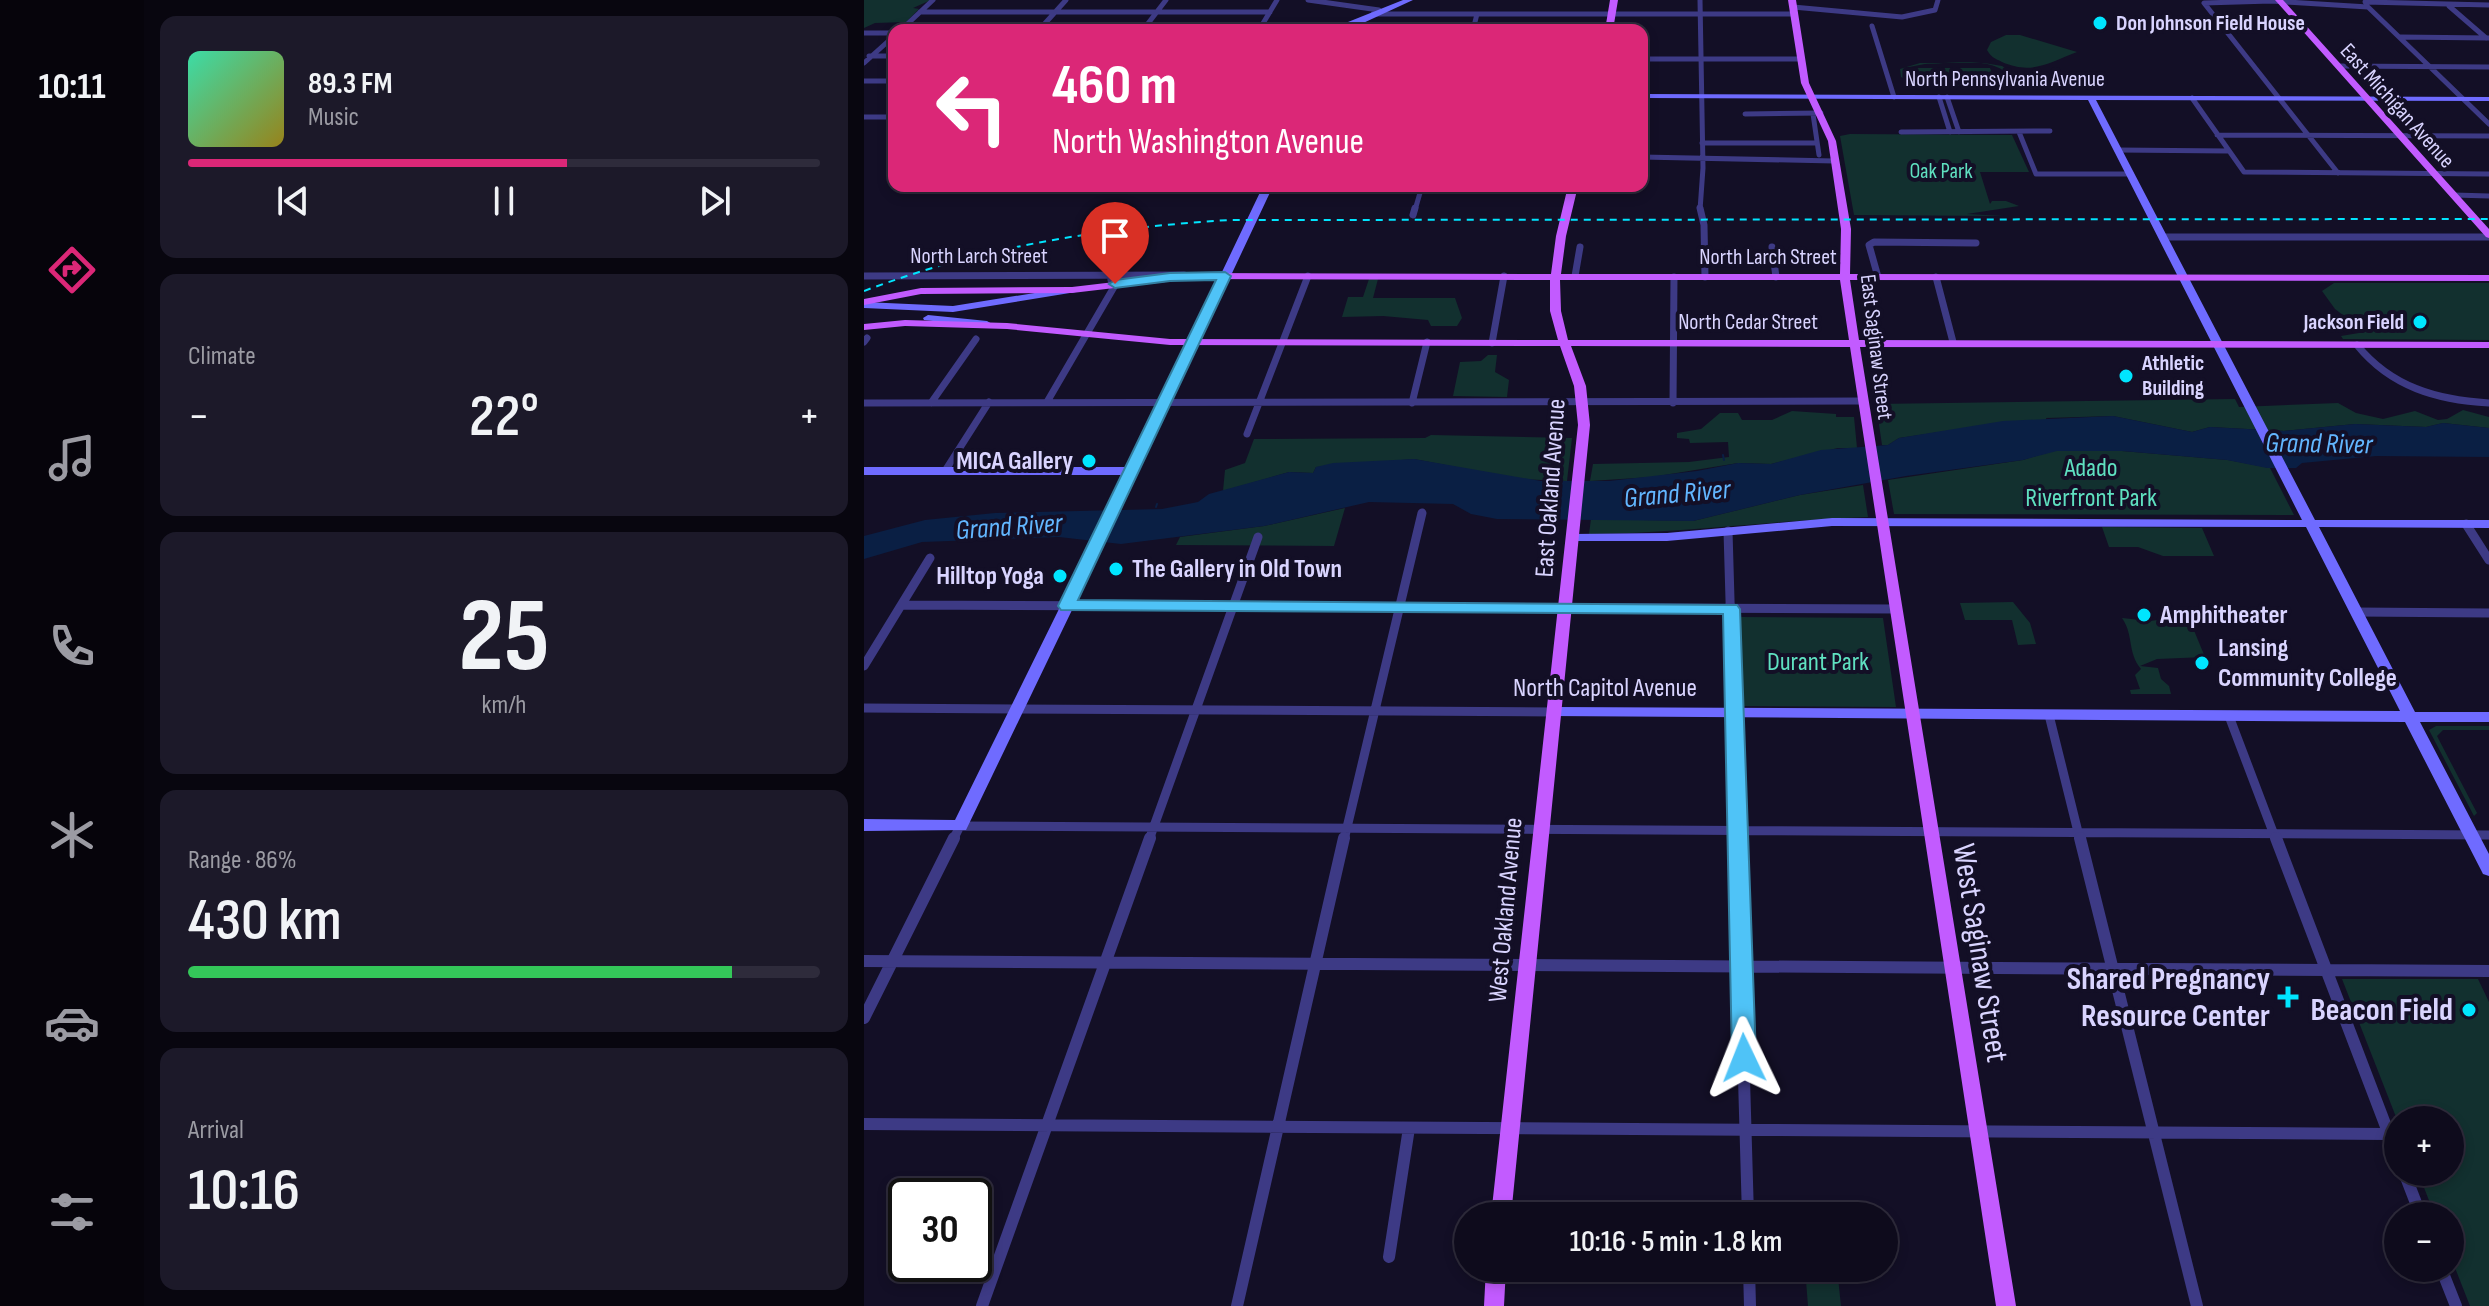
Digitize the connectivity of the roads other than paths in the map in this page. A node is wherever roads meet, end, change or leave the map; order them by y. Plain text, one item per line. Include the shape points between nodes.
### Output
1 (933, 0) edge
2 (1066, 0) edge
3 (1166, 0) edge
4 (1277, 0) edge
5 (1308, 0) edge
6 (1409, 0) edge
7 (1614, 0) edge
8 (1700, 0) edge
9 (1938, 0) edge
10 (2443, 0) edge
11 (2279, 1) edge
12 (2363, 2) edge
13 (2449, 5) junction
14 (2489, 5) edge
15 (1793, 7) edge
16 (1382, 11) junction
17 (920, 12) junction
18 (1055, 12) junction
19 (1157, 12) junction
20 (1270, 12) junction
21 (1373, 14) junction
22 (1477, 14) junction
23 (1612, 14) junction
24 (1701, 14) junction
25 (907, 24) edge
26 (1044, 24) edge
27 (1148, 24) edge
28 (1263, 24) edge
29 (1354, 24) edge
30 (1474, 24) edge
31 (1610, 24) edge
32 (1872, 26) dead end
33 (864, 33) edge
34 (888, 35) edge
35 (2400, 37) junction
36 (2488, 39) edge
37 (888, 41) edge
38 (864, 56) edge
39 (872, 56) junction
40 (888, 56) edge
41 (1648, 59) edge
42 (1702, 59) junction
43 (1800, 59) junction
44 (864, 63) edge
45 (2338, 66) junction
46 (2430, 67) junction
47 (2489, 67) edge
48 (864, 81) edge
49 (888, 81) edge
50 (1648, 96) edge
51 (1702, 97) junction
52 (1813, 97) junction
53 (1894, 97) junction
54 (1943, 97) junction
55 (2091, 98) junction
56 (2192, 98) junction
57 (2279, 98) junction
58 (2367, 99) junction
59 (2463, 99) junction
60 (2489, 99) edge
61 (1817, 113) junction
62 (1745, 114) dead end
63 (888, 117) edge
64 (866, 118) edge
65 (2489, 124) edge
66 (2050, 131) dead end
67 (1901, 132) dead end
68 (1950, 132) junction
69 (1959, 132) junction
70 (2019, 132) junction
71 (2217, 135) junction
72 (2308, 135) junction
73 (2399, 135) junction
74 (2489, 136) edge
75 (1702, 143) junction
76 (1817, 143) junction
77 (2118, 150) junction
78 (2228, 151) junction
79 (1819, 155) dead end
80 (1648, 157) edge
81 (1702, 160) junction
82 (1834, 161) junction
83 (2338, 173) junction
84 (2131, 174) junction
85 (2434, 174) junction
86 (2489, 174) edge
87 (1265, 192) edge
88 (1420, 192) edge
89 (1572, 192) edge
90 (2454, 195) junction
91 (2489, 196) edge
92 (1413, 215) dead end
93 (2489, 236) edge
94 (2164, 237) junction
95 (1976, 243) dead end
96 (1580, 247) dead end
97 (1772, 247) dead end
98 (864, 276) edge
99 (1097, 276) junction
100 (1191, 276) junction
101 (1225, 276) junction
102 (1308, 276) junction
103 (1504, 276) junction
104 (1555, 276) junction
105 (1575, 276) junction
106 (1674, 277) junction
107 (1705, 277) junction
108 (1776, 277) junction
109 (1845, 277) junction
110 (1878, 277) junction
111 (1936, 277) junction
112 (2185, 278) junction
113 (2489, 278) edge
114 (1115, 284) junction
115 (1072, 290) junction
116 (864, 307) edge
117 (1007, 326) junction
118 (1087, 335) junction
119 (865, 336) edge
120 (976, 339) dead end
121 (1194, 342) junction
122 (1282, 342) junction
123 (1427, 342) junction
124 (1564, 342) junction
125 (1673, 342) junction
126 (1854, 342) junction
127 (1953, 342) junction
128 (1492, 343) junction
129 (2219, 345) junction
130 (2357, 345) junction
131 (2489, 345) edge
132 (1863, 401) junction
133 (989, 402) junction
134 (1047, 402) junction
135 (864, 403) edge
136 (931, 403) junction
137 (1166, 403) junction
138 (1259, 403) junction
139 (1412, 403) junction
140 (1585, 403) junction
141 (1673, 403) junction
142 (2489, 403) edge
143 (1247, 434) dead end
144 (864, 471) edge
145 (945, 471) junction
146 (1133, 471) junction
147 (1422, 513) dead end
148 (1881, 522) junction
149 (2311, 523) junction
150 (2466, 524) junction
151 (2489, 524) edge
152 (1728, 531) junction
153 (1573, 532) junction
154 (1258, 537) dead end
155 (930, 558) dead end
156 (2489, 560) edge
157 (902, 605) junction
158 (1067, 606) junction
159 (1233, 606) junction
160 (1399, 607) junction
161 (1565, 608) junction
162 (1731, 609) junction
163 (1896, 609) junction
164 (2356, 612) junction
165 (2489, 613) edge
166 (864, 666) edge
167 (864, 708) edge
168 (1017, 709) junction
169 (1196, 710) junction
170 (1374, 711) junction
171 (1555, 712) junction
172 (1735, 713) junction
173 (1913, 714) junction
174 (2049, 715) junction
175 (2229, 716) junction
176 (2411, 717) junction
177 (2489, 717) edge
178 (864, 825) edge
179 (960, 826) junction
180 (1153, 827) junction
181 (1348, 828) junction
182 (1542, 829) junction
183 (1737, 830) junction
184 (1931, 832) junction
185 (2079, 833) junction
186 (2274, 834) junction
187 (2471, 835) junction
188 (2489, 835) edge
189 (2489, 870) edge
190 (864, 961) edge
191 (892, 961) junction
192 (1105, 963) junction
193 (1316, 964) junction
194 (1529, 966) junction
195 (1741, 967) junction
196 (2112, 968) junction
197 (1953, 969) junction
198 (2326, 970) junction
199 (2489, 971) edge
200 (864, 1018) edge
201 (2384, 1121) edge
202 (864, 1124) edge
203 (1047, 1126) junction
204 (1279, 1127) junction
205 (1409, 1128) junction
206 (1511, 1129) junction
207 (1745, 1131) junction
208 (1979, 1133) junction
209 (2154, 1134) junction
210 (2384, 1134) edge
211 (1503, 1202) edge
212 (1748, 1202) edge
213 (1389, 1257) dead end
214 (1495, 1282) edge
215 (1749, 1282) edge
216 (2447, 1282) edge
217 (982, 1306) edge
218 (1237, 1306) edge
219 (1494, 1306) edge
220 (1750, 1306) edge
221 (2006, 1306) edge
222 (2197, 1306) edge
223 (2456, 1306) edge

1 - 17 street
2 - 18 street
3 - 19 street
4 - 20 street
5 - 16 street
6 - 16 street
7 - 23 main road
8 - 24 street
9 - 15 street via 1935,10 1916,15
10 - 13 street
11 - 12 street
11 - 45 main road, East Michigan Avenue
11 - 57 street via 2204,3
12 - 13 street
12 - 35 street
13 - 14 street
13 - 36 street
15 - 24 street
15 - 43 main road, East Saginaw Street
16 - 21 street
17 - 18 street
17 - 25 street
18 - 19 street
18 - 26 street
19 - 20 street
19 - 27 street
20 - 28 street
21 - 22 street
21 - 29 street
22 - 23 street
22 - 30 street
23 - 24 street
23 - 31 main road
24 - 42 street
32 - 53 street
33 - 34 street
35 - 36 street
35 - 46 street
37 - 39 street
38 - 39 street
39 - 40 street
39 - 44 street
41 - 42 street
42 - 43 street
42 - 51 street
43 - 52 main road, East Saginaw Street
45 - 46 street
45 - 58 main road, East Michigan Avenue
46 - 47 street
46 - 59 street
48 - 49 street
50 - 51 street, North Pennsylvania Avenue
51 - 52 street, North Pennsylvania Avenue
51 - 75 street
52 - 53 street, North Pennsylvania Avenue
52 - 61 main road, East Saginaw Street
53 - 54 street, North Pennsylvania Avenue
54 - 55 street, North Pennsylvania Avenue
54 - 68 street
54 - 69 street
55 - 56 street, North Pennsylvania Avenue
55 - 77 street
56 - 57 street, North Pennsylvania Avenue
56 - 71 street
57 - 58 street, North Pennsylvania Avenue
57 - 72 street
58 - 59 street, North Pennsylvania Avenue
58 - 73 main road, East Michigan Avenue
59 - 60 street, North Pennsylvania Avenue
59 - 65 street
61 - 62 street
61 - 76 street
61 - 82 main road, East Saginaw Street via 1832,141
63 - 64 street
66 - 70 street
67 - 68 street
68 - 69 street
69 - 70 street
70 - 84 street via 2036,174
71 - 72 street
71 - 78 street
72 - 73 street
72 - 83 street
73 - 74 street
73 - 85 main road, East Michigan Avenue
75 - 76 street
75 - 81 street
76 - 79 street
77 - 78 street
77 - 84 street
78 - 83 street via 2247,173
80 - 81 street
81 - 82 street
81 - 107 street via 1699,205
82 - 109 main road, East Saginaw Street via 1846,229
83 - 85 street
84 - 94 street
85 - 86 street
85 - 90 main road, East Michigan Avenue
87 - 101 street
88 - 92 street
89 - 104 main road, East Oakland Avenue
90 - 91 street
90 - 93 main road, East Michigan Avenue
93 - 94 street
94 - 112 street
95 - 110 street via 1871,243
96 - 105 street
97 - 108 street
98 - 99 street, North Larch Street
99 - 100 street, North Larch Street
99 - 114 street
100 - 101 main road, North Larch Street
100 - 114 main road, North Larch Street
101 - 102 main road, North Larch Street
101 - 121 street
102 - 103 main road, North Larch Street
102 - 122 street
103 - 104 main road, North Larch Street
103 - 128 street
104 - 105 main road, North Larch Street
104 - 124 main road, East Oakland Avenue via 1553,304
105 - 106 main road, North Larch Street
106 - 107 main road, North Larch Street
106 - 125 street
107 - 108 main road, North Larch Street
108 - 109 main road, North Larch Street
109 - 110 main road, North Larch Street
109 - 126 main road, East Saginaw Street
110 - 111 main road, North Larch Street
111 - 112 main road, North Larch Street
111 - 127 street
112 - 113 main road, North Larch Street
112 - 129 street
114 - 115 main road, North Larch Street
114 - 118 street
115 - 116 street, North Larch Street via 953,309
115 - 116 main road via 934,290
116 - 117 street
117 - 118 main road, North Cedar Street
117 - 119 main road, North Cedar Street via 902,323
118 - 121 main road, North Cedar Street
118 - 134 street
120 - 136 street
121 - 122 main road, North Cedar Street
121 - 137 street
122 - 123 main road, North Cedar Street
122 - 138 street
123 - 128 main road, North Cedar Street
123 - 139 street
124 - 125 main road, North Cedar Street
124 - 128 main road, North Cedar Street
124 - 140 main road, East Oakland Avenue
125 - 126 main road, North Cedar Street
125 - 141 street
126 - 127 main road, North Cedar Street
126 - 132 main road, East Saginaw Street
127 - 129 main road, North Cedar Street
129 - 130 main road, North Cedar Street
129 - 149 street
130 - 131 main road, North Cedar Street
130 - 142 street via 2381,371 2417,390 2456,403
132 - 141 street
132 - 148 main road, East Saginaw Street
133 - 134 street
133 - 136 street
133 - 145 street
134 - 137 street
135 - 136 street
137 - 138 street
137 - 146 street
138 - 139 street
138 - 143 street
139 - 140 street
140 - 141 street
140 - 153 main road, East Oakland Avenue
144 - 145 street
145 - 146 street
146 - 158 street
147 - 160 street
148 - 149 street
148 - 152 street
148 - 163 main road, East Saginaw Street
149 - 150 street
149 - 164 street
150 - 151 street
150 - 156 street
152 - 153 street via 1638,538
152 - 162 street
153 - 161 main road, East Oakland Avenue
154 - 159 street
155 - 157 street
157 - 158 street
157 - 166 street
158 - 159 street
158 - 168 street
159 - 160 street
159 - 169 street
160 - 161 street
160 - 170 street
161 - 162 street
161 - 171 main road, West Oakland Avenue
162 - 163 street
162 - 172 street
163 - 173 main road, West Saginaw Street
164 - 165 street
164 - 176 street
167 - 168 street, North Capitol Avenue
168 - 169 street, North Capitol Avenue
168 - 179 street
169 - 170 street, North Capitol Avenue
169 - 180 street
170 - 171 street, North Capitol Avenue
170 - 181 street
171 - 172 street, North Capitol Avenue
171 - 182 main road, West Oakland Avenue
172 - 173 street, North Capitol Avenue
172 - 183 street
173 - 174 street, North Capitol Avenue
173 - 184 main road, West Saginaw Street
174 - 175 street, North Capitol Avenue
174 - 185 street
175 - 176 street, North Capitol Avenue
175 - 186 street
176 - 177 street, North Capitol Avenue
176 - 187 street
178 - 179 street
179 - 180 street
179 - 191 street
180 - 181 street
180 - 192 street
181 - 182 street
181 - 193 street
182 - 183 street
182 - 194 main road, West Oakland Avenue
183 - 184 street
183 - 195 street
184 - 185 street
184 - 197 main road, West Saginaw Street
185 - 186 street
185 - 196 street
186 - 187 street
186 - 198 street
187 - 188 street
187 - 189 street
190 - 191 street
191 - 192 street
191 - 200 street
192 - 193 street
192 - 203 street
193 - 194 street
193 - 204 street
194 - 195 street
194 - 206 main road, West Oakland Avenue
195 - 197 street
195 - 207 street
196 - 197 street
196 - 198 street
196 - 209 street
197 - 208 main road, West Saginaw Street
198 - 199 street
198 - 201 street
202 - 203 street
203 - 204 street
203 - 217 street
204 - 205 street
204 - 218 street
205 - 206 street
205 - 213 street
206 - 207 street
206 - 211 main road, West Oakland Avenue
207 - 208 street
207 - 212 street
208 - 209 street
208 - 221 main road, West Saginaw Street
209 - 210 street
209 - 222 street
214 - 219 main road
215 - 220 street
216 - 223 street

